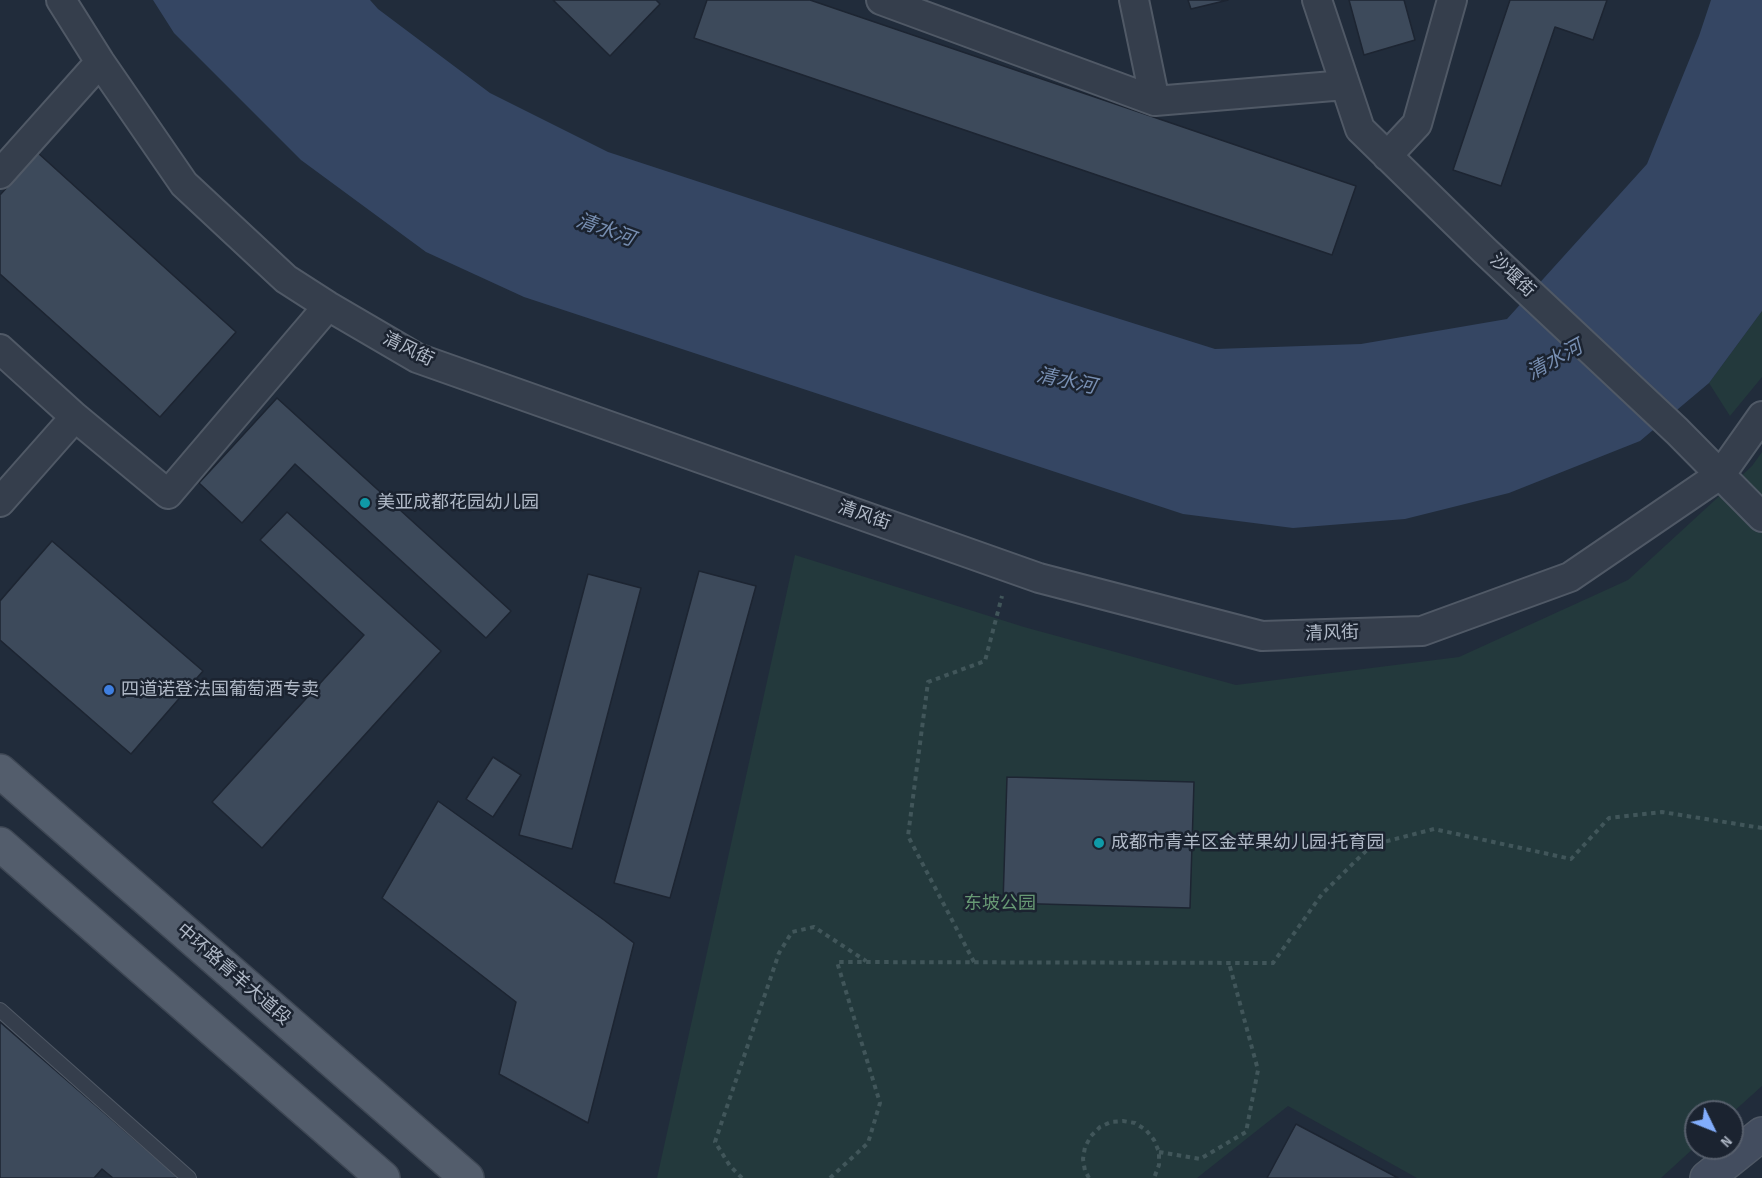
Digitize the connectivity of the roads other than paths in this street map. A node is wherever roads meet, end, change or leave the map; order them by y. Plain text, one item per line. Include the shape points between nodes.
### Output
1 (61, 0) edge
2 (881, 0) edge
3 (1134, 0) edge
4 (1317, 0) edge
5 (1452, 0) edge
6 (100, 62) junction
7 (1345, 85) junction
8 (1155, 101) junction
9 (1387, 156) junction
10 (0, 174) edge
11 (328, 306) junction
12 (0, 349) edge
13 (1762, 416) edge
14 (75, 417) junction
15 (1721, 474) junction
16 (0, 502) edge
17 (1762, 518) edge
18 (0, 771) edge
19 (0, 844) edge
20 (0, 1010) edge
21 (1762, 1134) edge
22 (189, 1178) edge
23 (383, 1178) edge
24 (466, 1178) edge
25 (1707, 1178) edge

1 - 6 street, 清风街
2 - 8 street
3 - 8 street
4 - 7 street, 沙堰街
5 - 9 street via 1417,124
6 - 10 street
6 - 11 street, 清风街 via 184,184 286,279
7 - 8 street
7 - 9 street, 沙堰街 via 1360,129
9 - 15 street, 沙堰街
11 - 14 street via 168,494
11 - 15 street, 清风街 via 417,358 1039,578 1262,636 1422,631 1570,577
12 - 14 street
13 - 15 street, 清风街
14 - 16 street
15 - 17 street, 沙堰街
18 - 24 main road, 中环路青羊大道段
19 - 23 main road
20 - 22 lane
21 - 25 main road

